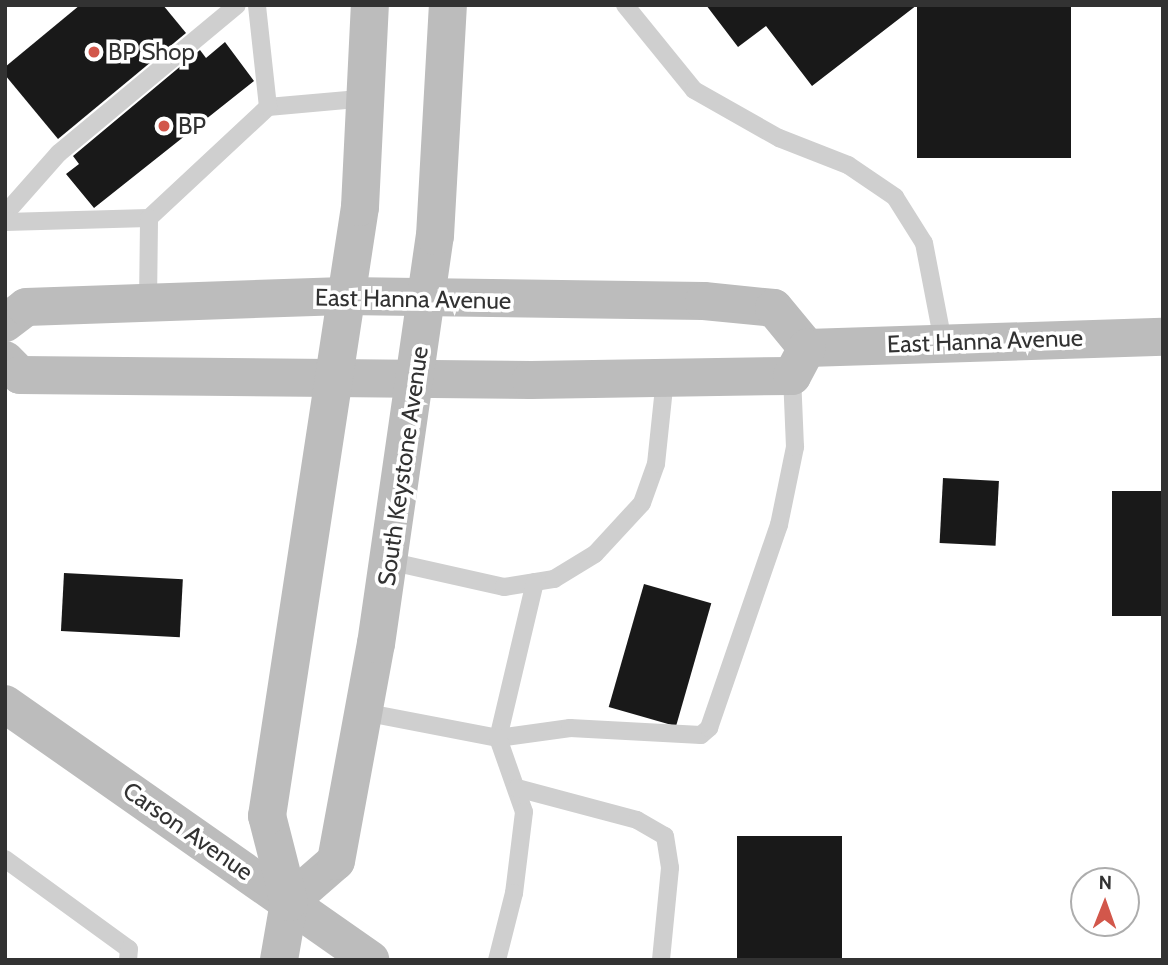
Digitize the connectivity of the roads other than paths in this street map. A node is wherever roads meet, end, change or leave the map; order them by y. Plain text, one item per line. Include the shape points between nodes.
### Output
1 (237, 5) edge
2 (257, 5) edge
3 (370, 5) edge
4 (448, 5) edge
5 (625, 5) edge
6 (368, 98) junction
7 (268, 107) junction
8 (5, 214) edge
9 (149, 218) junction
10 (5, 222) edge
11 (344, 296) junction
12 (427, 301) junction
13 (148, 303) junction
14 (5, 323) edge
15 (1163, 337) edge
16 (943, 342) junction
17 (5, 360) edge
18 (799, 362) junction
19 (332, 374) junction
20 (665, 378) junction
21 (415, 380) junction
22 (388, 561) junction
23 (535, 582) junction
24 (5, 704) edge
25 (363, 712) junction
26 (498, 738) junction
27 (517, 788) junction
28 (5, 859) edge
29 (289, 902) junction
30 (129, 954) edge
31 (279, 960) edge
32 (370, 960) edge
33 (496, 960) edge
34 (661, 960) edge

1 - 8 lane via 59,153
2 - 7 lane
3 - 6 main road
4 - 12 main road, South Keystone Avenue
5 - 16 lane via 694,89 779,138 849,165 895,197 924,243
6 - 7 lane
6 - 11 main road
7 - 9 lane
9 - 10 lane
9 - 13 lane
11 - 12 main road, East Hanna Avenue
11 - 13 main road, East Hanna Avenue
11 - 19 main road
12 - 18 main road, East Hanna Avenue via 704,301 774,308
12 - 21 main road, South Keystone Avenue
13 - 14 main road, East Hanna Avenue via 26,307
15 - 16 main road, East Hanna Avenue
16 - 18 main road, East Hanna Avenue
17 - 19 main road, East Hanna Avenue via 20,375
18 - 20 main road, East Hanna Avenue
18 - 26 lane via 795,447 779,525 709,728 688,737 570,728
19 - 21 main road, East Hanna Avenue
19 - 29 main road via 267,816
20 - 21 main road, East Hanna Avenue
20 - 23 lane via 656,464 642,503 595,554 554,579
21 - 22 main road, South Keystone Avenue
22 - 23 lane via 504,586
22 - 25 main road, South Keystone Avenue
23 - 26 lane
24 - 29 main road, Carson Avenue
25 - 26 lane
25 - 29 main road, South Keystone Avenue via 336,861
26 - 27 lane
27 - 33 lane via 524,812
27 - 34 lane via 637,820 665,836 670,868
28 - 30 lane
29 - 31 main road
29 - 32 main road, Carson Avenue

